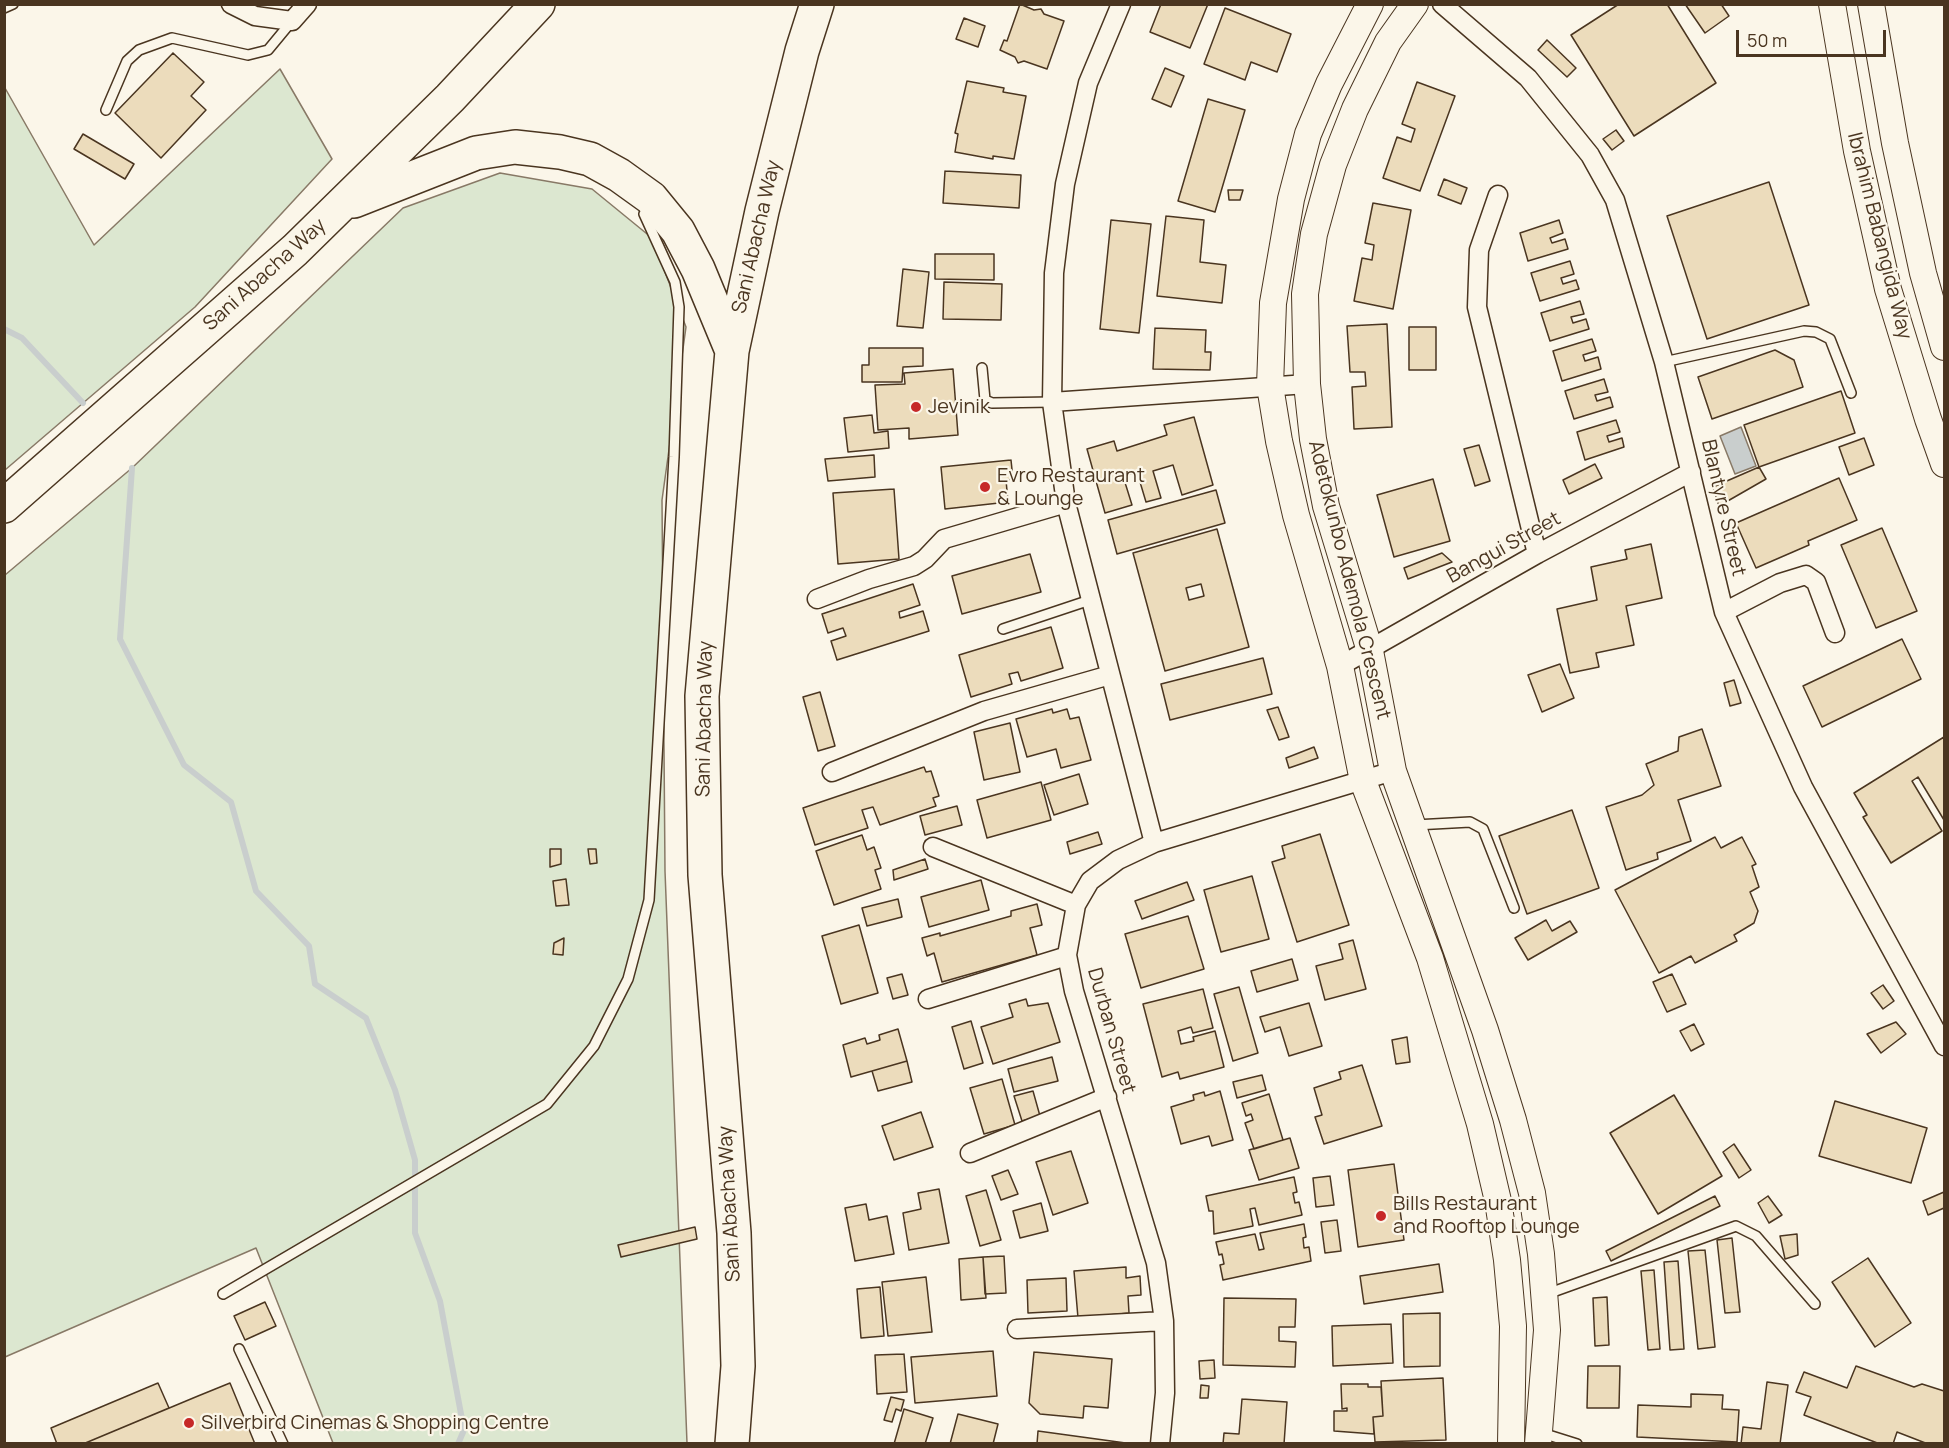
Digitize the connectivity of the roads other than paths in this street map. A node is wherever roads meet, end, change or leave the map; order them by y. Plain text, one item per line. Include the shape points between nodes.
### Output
1 (13, 4) edge
2 (231, 4) edge
3 (307, 4) edge
4 (538, 4) edge
5 (817, 4) edge
6 (1121, 4) edge
7 (1370, 4) edge
8 (1415, 4) edge
9 (1442, 4) edge
10 (1832, 4) edge
11 (1871, 4) edge
12 (4, 8) edge
13 (292, 21) junction
14 (106, 110) dead end
15 (610, 170) junction
16 (1498, 195) dead end
17 (630, 196) dead end
18 (636, 204) dead end
19 (339, 207) junction
20 (1944, 347) edge
21 (732, 351) junction
22 (1664, 362) junction
23 (982, 368) dead end
24 (1307, 384) junction
25 (1270, 386) junction
26 (1851, 393) dead end
27 (1052, 402) junction
28 (1944, 464) edge
29 (1691, 472) junction
30 (1066, 503) junction
31 (4, 506) edge
32 (1537, 554) junction
33 (817, 600) dead end
34 (1090, 600) junction
35 (1724, 612) junction
36 (1004, 629) dead end
37 (1835, 633) dead end
38 (1370, 651) junction
39 (1341, 666) junction
40 (1110, 675) junction
41 (1393, 771) junction
42 (832, 772) dead end
43 (1363, 781) junction
44 (1413, 825) junction
45 (1154, 843) junction
46 (933, 847) dead end
47 (1076, 905) junction
48 (1514, 908) dead end
49 (1067, 956) junction
50 (928, 999) dead end
51 (1944, 1046) edge
52 (1107, 1097) junction
53 (970, 1153) dead end
54 (223, 1294) dead end
55 (1545, 1294) junction
56 (1815, 1304) dead end
57 (1164, 1321) junction
58 (1017, 1329) dead end
59 (239, 1349) dead end
60 (1538, 1438) edge
61 (283, 1443) edge
62 (732, 1443) edge
63 (1160, 1443) edge
64 (1511, 1443) edge
65 (1577, 1443) edge

1 - 12 lane
2 - 13 street via 255,16
3 - 13 street
4 - 19 highway, Sani Abacha Way
5 - 21 highway, Sani Abacha Way via 762,211
6 - 27 street via 1088,83 1065,184 1054,273
7 - 25 main road, Adetokunbo Ademola Crescent via 1308,134 1291,199 1273,303
8 - 24 main road, Adetokunbo Ademola Crescent via 1388,42 1333,165 1314,234 1305,294
9 - 22 street, Blantyre Street via 1527,78 1590,155 1615,200
10 - 28 main road, Ibrahim Babangida Way via 1857,152 1888,289
11 - 20 main road, Ibrahim Babangida Way via 1913,230
13 - 14 lane via 268,50 248,55 172,38 139,50 127,61
15 - 17 lane
15 - 19 highway via 590,159 515,147 476,153
15 - 21 highway via 651,198 678,231
16 - 32 street via 1479,250 1477,307
18 - 54 lane via 650,221 675,282 678,308 674,457 649,900 628,979 594,1046 547,1104
19 - 31 highway, Sani Abacha Way
21 - 62 highway, Sani Abacha Way via 702,696 705,875 734,1233 738,1365
22 - 26 lane via 1804,330 1830,339
22 - 29 street, Blantyre Street
23 - 27 lane via 985,400
24 - 25 street
24 - 38 main road, Adetokunbo Ademola Crescent via 1326,506
25 - 27 street
25 - 39 main road, Adetokunbo Ademola Crescent via 1296,516
27 - 30 street
29 - 32 street, Bangui Street
29 - 35 street, Blantyre Street
30 - 33 street via 944,539 914,566
30 - 34 street
32 - 38 street, Bangui Street
34 - 36 lane
34 - 40 street
35 - 37 street via 1806,574 1816,582
35 - 51 street, Blantyre Street via 1803,787
38 - 39 street, Bangui Street
38 - 41 main road, Adetokunbo Ademola Crescent
39 - 43 main road, Adetokunbo Ademola Crescent
40 - 42 street via 984,711
40 - 45 street
41 - 43 street, Durban Street
41 - 44 main road, Adetokunbo Ademola Crescent
43 - 45 street, Durban Street
43 - 64 main road, Adetokunbo Ademola Crescent via 1430,958 1480,1124 1498,1201 1513,1326
44 - 48 lane via 1470,822 1483,829
44 - 55 main road, Adetokunbo Ademola Crescent via 1514,1120 1532,1193
45 - 47 street, Durban Street via 1118,860 1090,881
46 - 47 street
47 - 49 street, Durban Street
49 - 50 street
49 - 52 street, Durban Street
52 - 53 street
52 - 57 street, Durban Street via 1156,1263
55 - 56 lane via 1736,1226 1756,1236
55 - 60 main road, Adetokunbo Ademola Crescent via 1547,1330
57 - 58 street
57 - 63 street, Durban Street via 1165,1393
59 - 61 lane
60 - 65 lane

